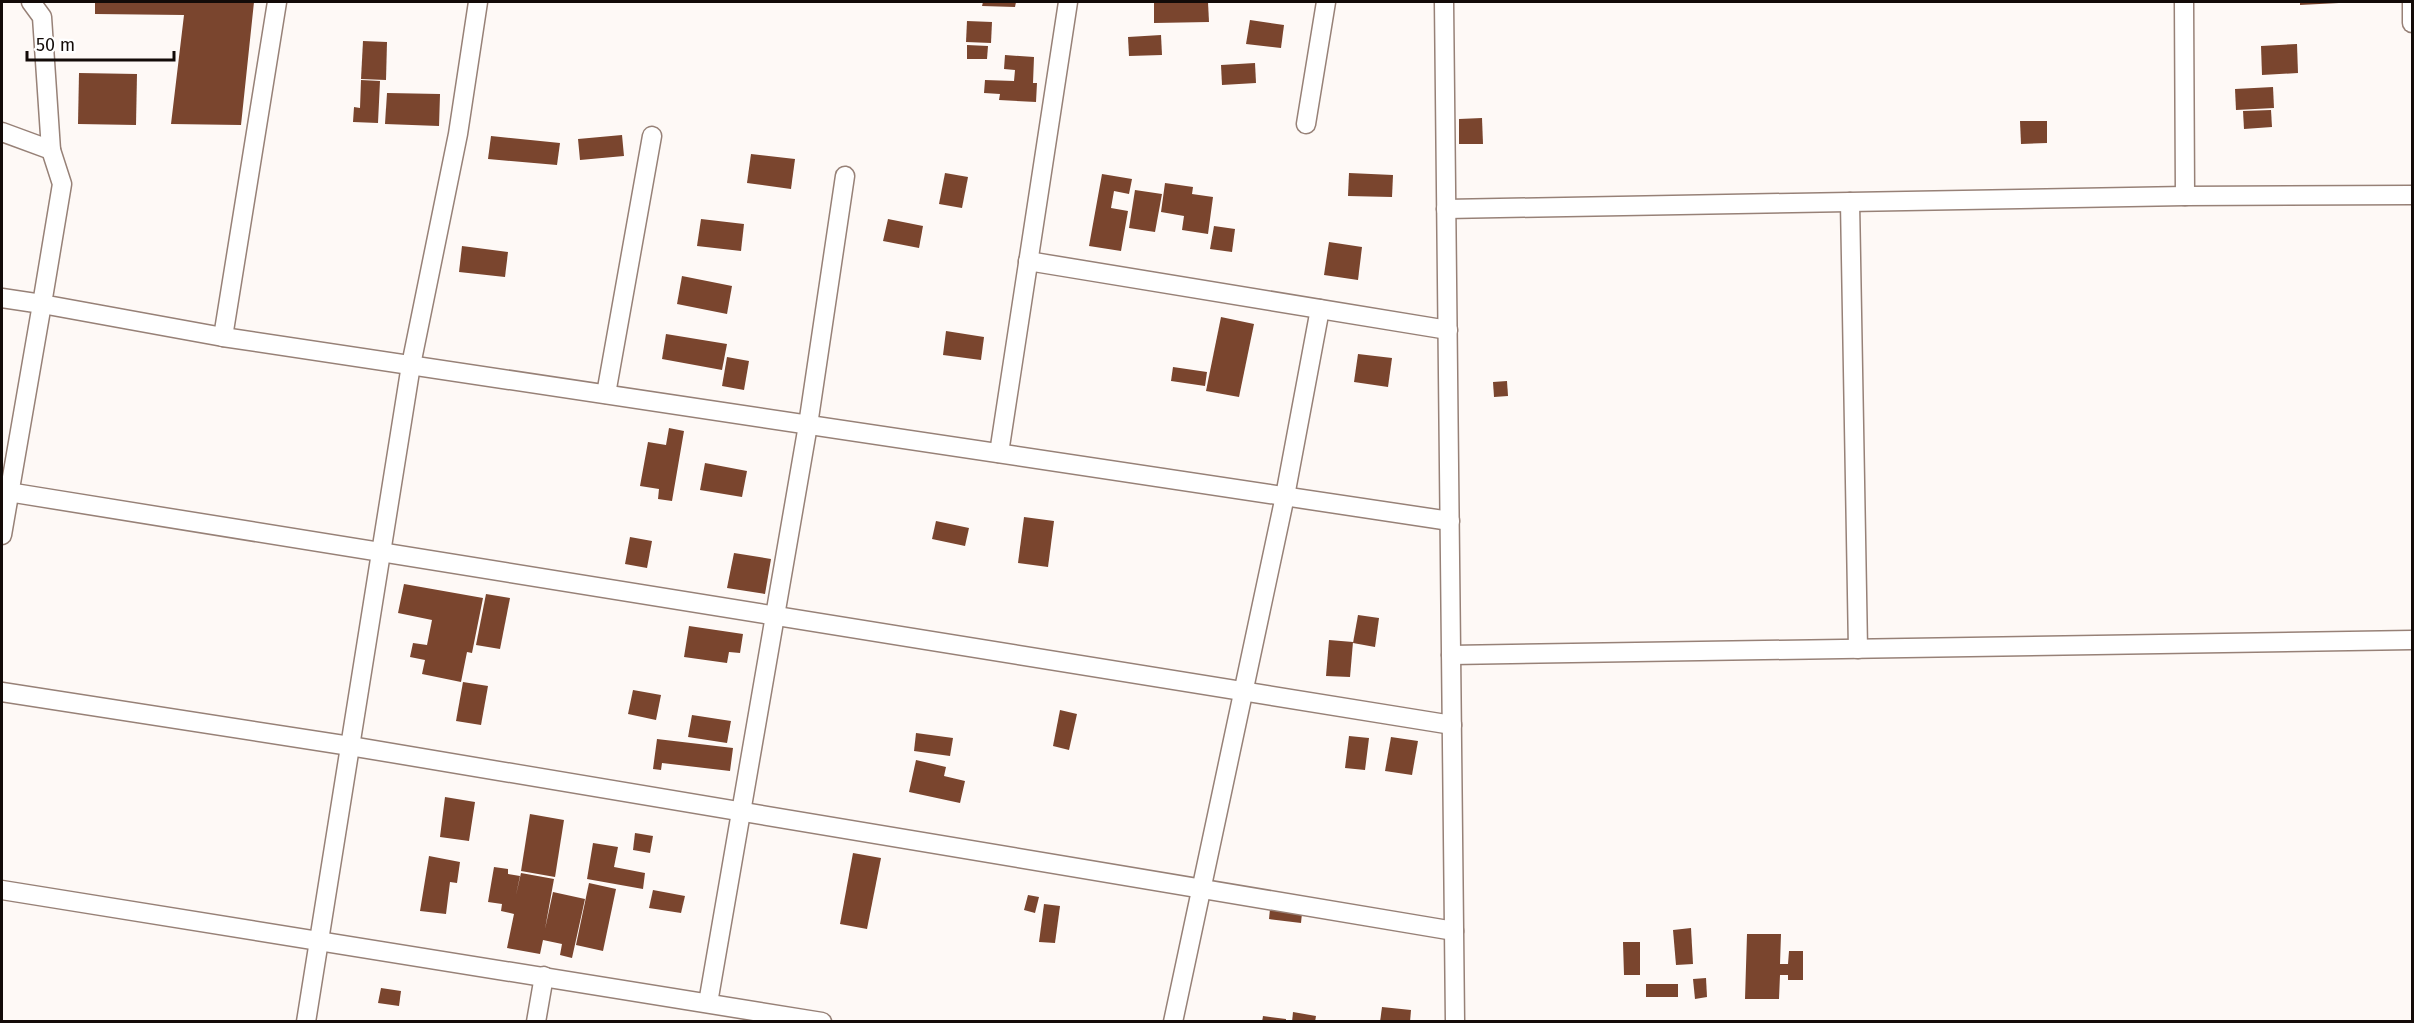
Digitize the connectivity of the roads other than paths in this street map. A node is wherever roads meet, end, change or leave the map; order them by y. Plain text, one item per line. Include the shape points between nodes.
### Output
1 (31, 2) edge
2 (277, 2) edge
3 (478, 2) edge
4 (1068, 2) edge
5 (1326, 2) edge
6 (1444, 2) edge
7 (2184, 2) edge
8 (2412, 2) edge
9 (45, 9) edge
10 (2412, 23) edge
11 (1306, 124) dead end
12 (2, 132) edge
13 (652, 136) dead end
14 (51, 150) junction
15 (844, 176) dead end
16 (2412, 195) edge
17 (2185, 196) junction
18 (1850, 202) junction
19 (1446, 209) junction
20 (1028, 261) junction
21 (2, 298) edge
22 (42, 304) junction
23 (1320, 309) junction
24 (1448, 330) junction
25 (223, 337) junction
26 (411, 365) junction
27 (606, 394) junction
28 (808, 424) junction
29 (999, 453) junction
30 (5, 491) edge
31 (1285, 496) junction
32 (1450, 521) junction
33 (2, 535) edge
34 (381, 552) junction
35 (775, 616) junction
36 (2412, 640) edge
37 (1858, 649) junction
38 (1451, 655) junction
39 (1243, 691) junction
40 (2, 692) edge
41 (1452, 725) junction
42 (350, 746) junction
43 (741, 812) junction
44 (1201, 889) junction
45 (2, 890) edge
46 (1454, 931) junction
47 (319, 941) junction
48 (544, 976) junction
49 (708, 1003) junction
50 (306, 1022) edge
51 (536, 1022) edge
52 (822, 1022) edge
53 (1173, 1022) edge
54 (1455, 1022) edge

1 - 9 street
2 - 25 street
3 - 26 street via 458,134
4 - 20 street
5 - 11 street
6 - 19 street
7 - 17 street
8 - 10 street
9 - 14 street
12 - 14 street
13 - 27 street
14 - 22 street via 62,184
15 - 28 street
16 - 17 street
17 - 18 street
18 - 19 street
18 - 37 street
19 - 24 street
20 - 23 street
20 - 29 street
21 - 22 street
22 - 25 street
22 - 30 street
23 - 24 street
23 - 31 street
24 - 32 street
25 - 26 street
26 - 27 street
26 - 34 street
27 - 28 street
28 - 29 street
28 - 35 street
29 - 31 street
30 - 33 street
30 - 34 street
31 - 32 street
31 - 39 street
32 - 38 street
34 - 35 street
34 - 42 street
35 - 39 street
35 - 43 street
36 - 37 street
37 - 38 street
38 - 41 street
39 - 41 street
39 - 44 street
40 - 42 street
41 - 46 street
42 - 43 street
42 - 47 street
43 - 44 street
43 - 49 street
44 - 46 street
44 - 53 street
45 - 47 street
46 - 54 street
47 - 48 street
47 - 50 street
48 - 49 street
48 - 51 street
49 - 52 street

